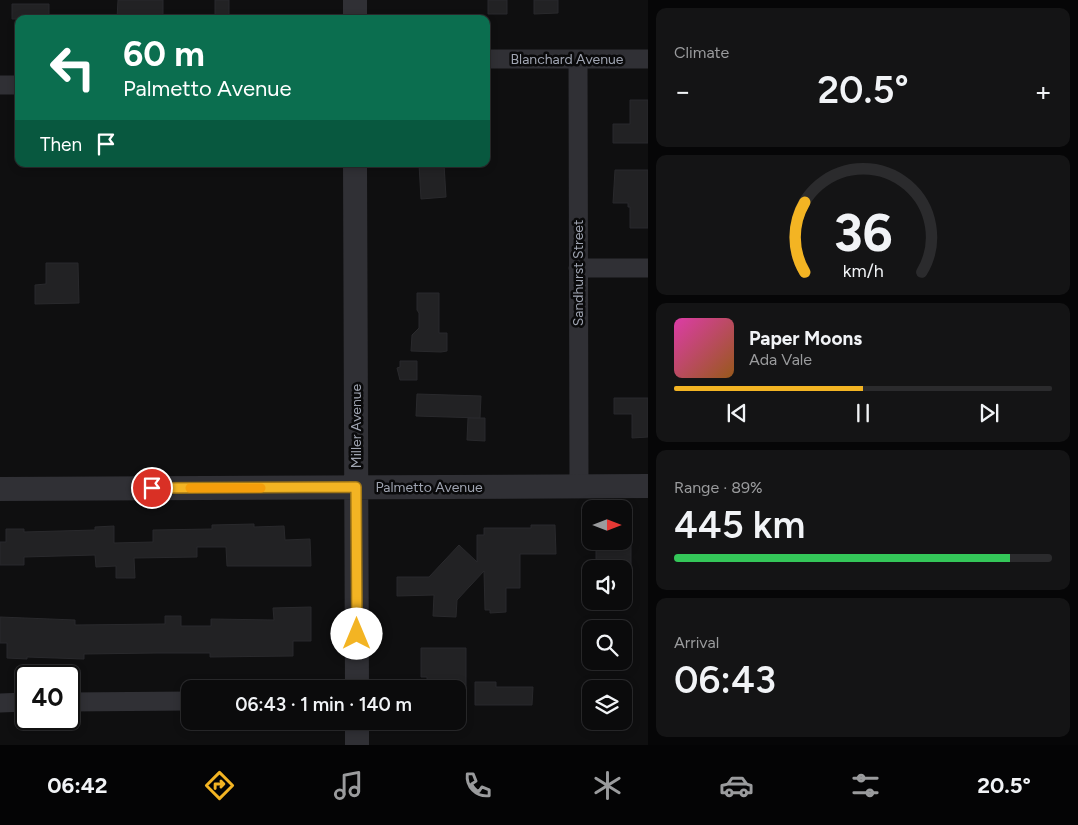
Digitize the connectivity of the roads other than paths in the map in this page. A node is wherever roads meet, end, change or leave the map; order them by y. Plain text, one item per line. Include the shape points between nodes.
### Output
1 (354, 0) edge
2 (355, 15) edge
3 (490, 59) edge
4 (578, 59) junction
5 (648, 59) edge
6 (0, 85) edge
7 (15, 85) edge
8 (355, 167) edge
9 (578, 268) junction
10 (648, 268) edge
11 (578, 486) junction
12 (648, 486) edge
13 (356, 487) junction
14 (0, 489) edge
15 (357, 680) edge
16 (181, 701) edge
17 (15, 702) edge
18 (80, 702) edge
19 (0, 703) edge
20 (357, 730) edge
21 (357, 745) edge

1 - 2 street
3 - 4 street, Blanchard Avenue
4 - 5 street, Blanchard Avenue
4 - 9 street, Sandhurst Street
6 - 7 street
8 - 13 street, Miller Avenue
9 - 10 street
9 - 11 street, Sandhurst Street
11 - 12 street, Palmetto Avenue
11 - 13 street, Palmetto Avenue
13 - 14 street, Palmetto Avenue
13 - 15 street, Miller Avenue
16 - 18 street
17 - 19 street
20 - 21 street

